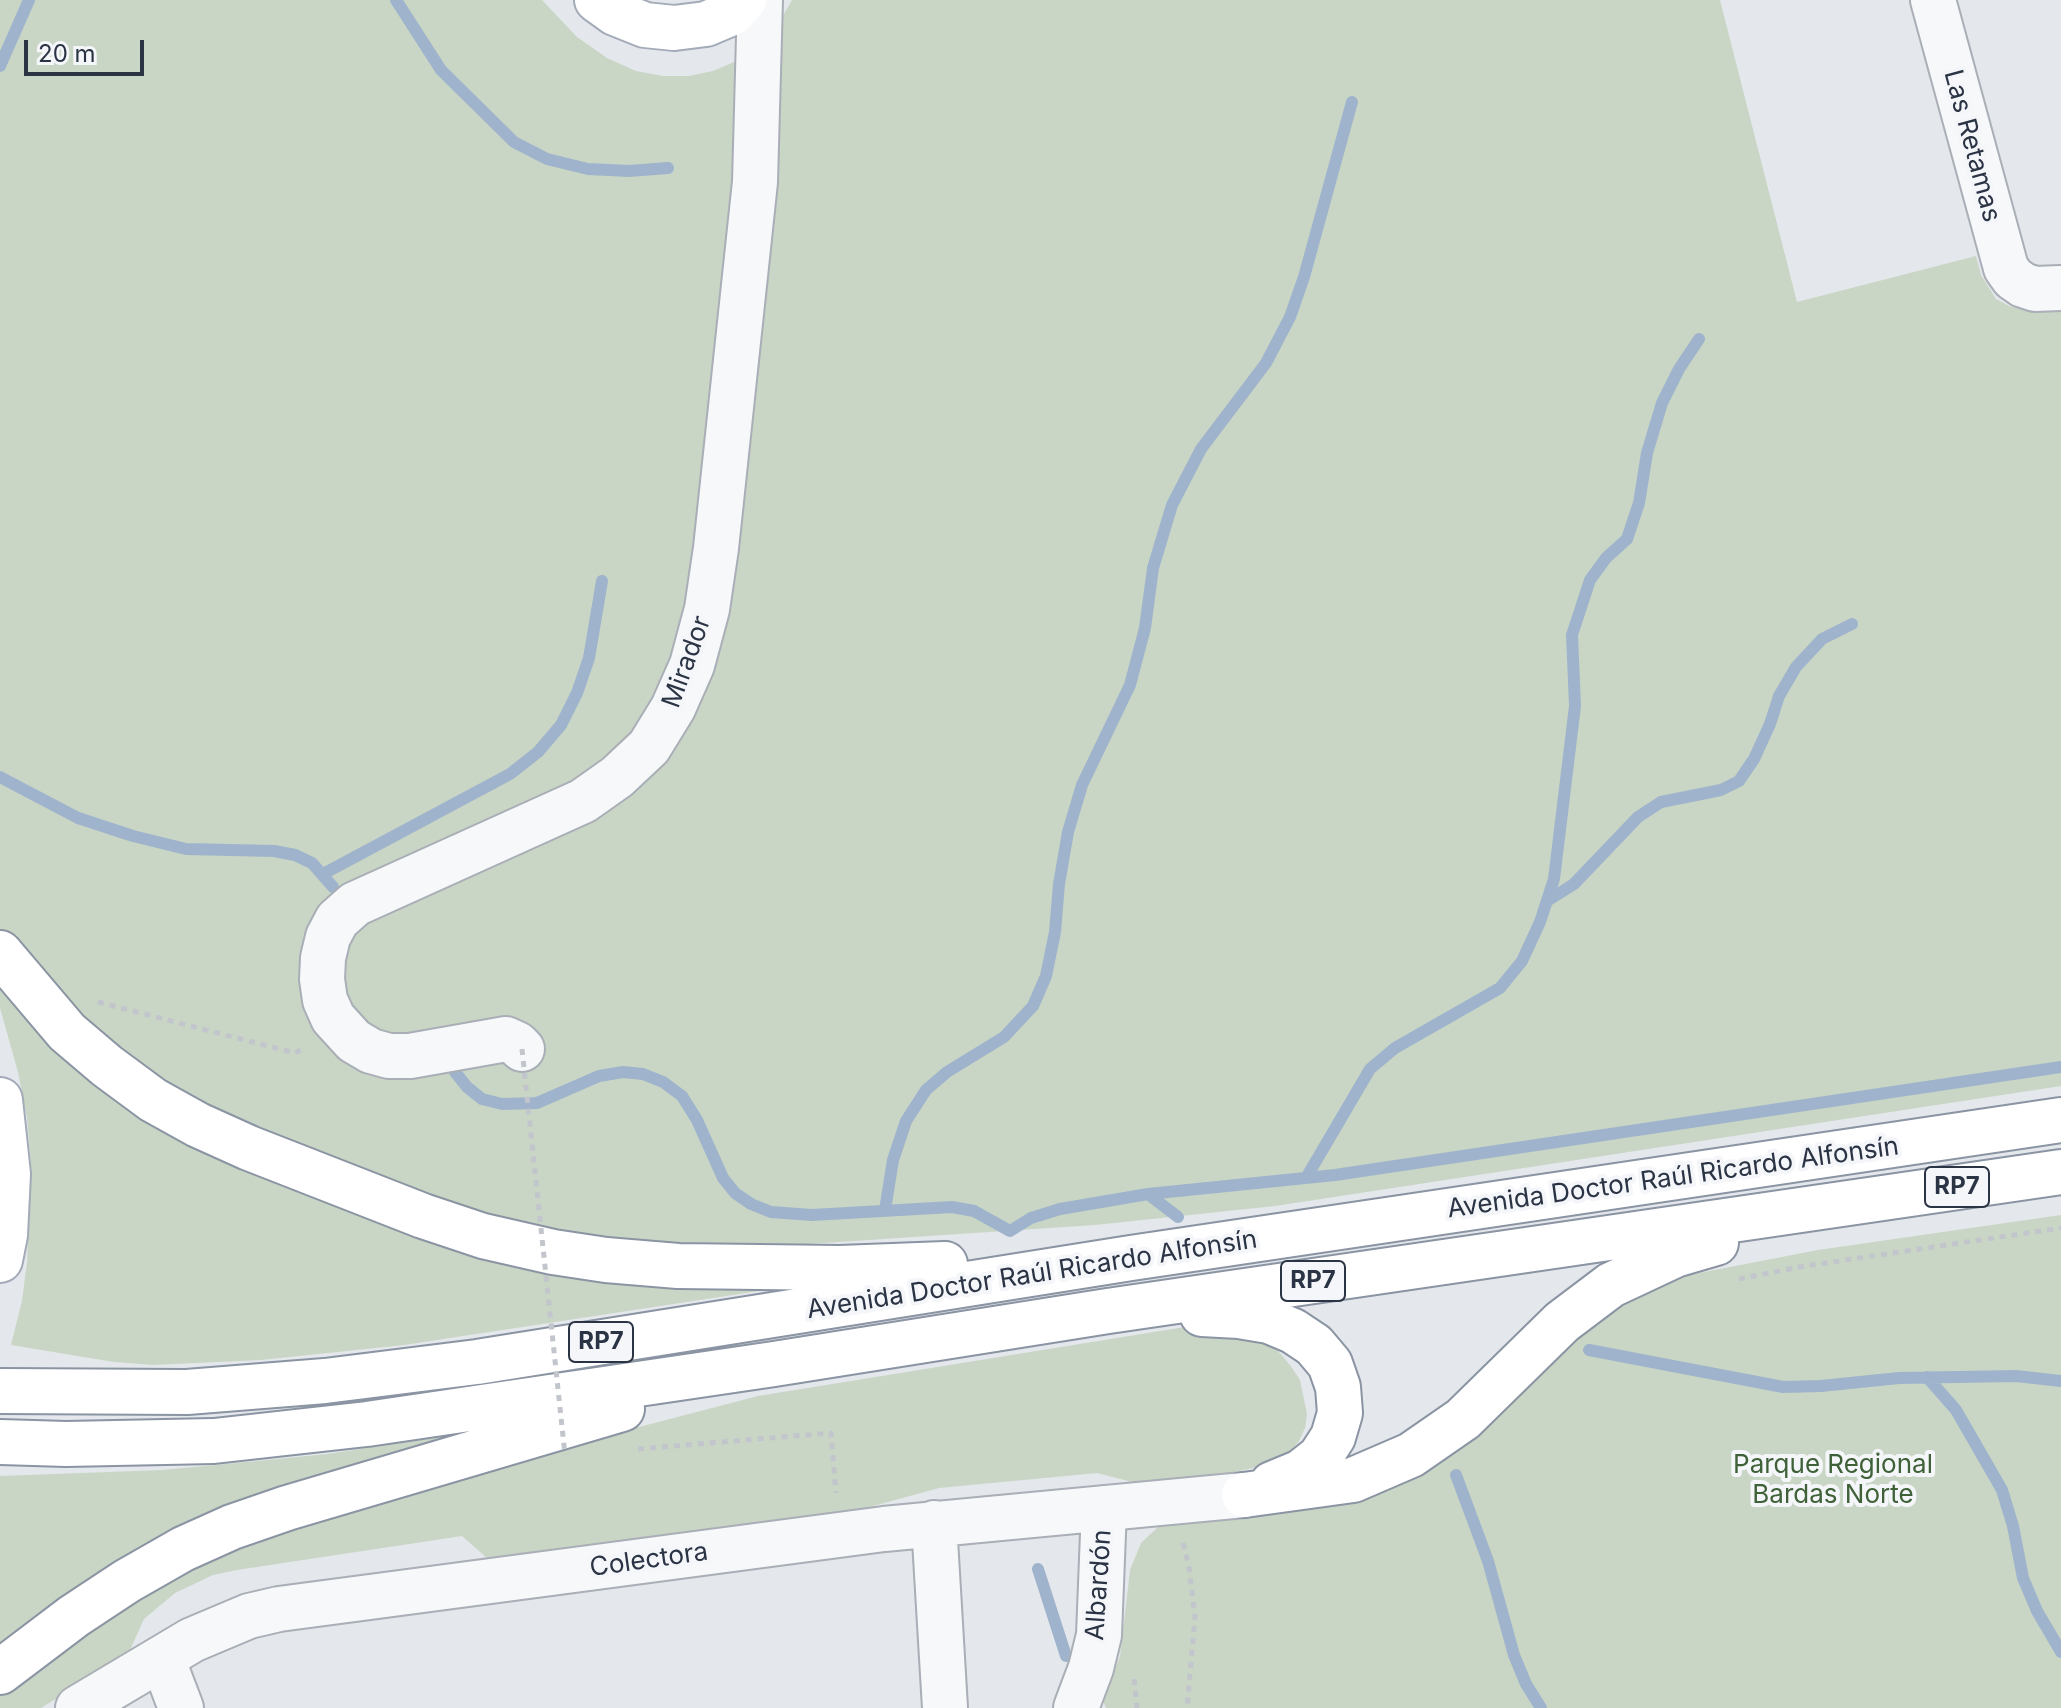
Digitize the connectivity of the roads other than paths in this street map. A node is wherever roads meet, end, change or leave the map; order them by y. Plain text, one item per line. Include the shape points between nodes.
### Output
1 (597, 0) edge
2 (744, 0) edge
3 (760, 0) edge
4 (1933, 0) edge
5 (2042, 286) edge
6 (0, 953) edge
7 (522, 1049) road end
8 (0, 1100) edge
9 (2061, 1120) edge
10 (2061, 1172) edge
11 (1852, 1202) junction
12 (1131, 1258) junction
13 (0, 1260) edge
14 (1108, 1311) junction
15 (774, 1364) junction
16 (0, 1375) edge
17 (0, 1391) edge
18 (68, 1393) junction
19 (0, 1442) edge
20 (1244, 1495) junction
21 (1104, 1508) junction
22 (934, 1523) junction
23 (162, 1658) junction
24 (0, 1672) edge
25 (78, 1708) edge
26 (181, 1708) edge
27 (945, 1708) edge
28 (1076, 1708) edge

1 - 2 main road via 645,25 674,28 706,24 732,13
3 - 7 street, Mirador via 755,182 716,548 692,665 673,708 649,747 583,801 355,904 337,920 325,947 325,1000 341,1028 371,1051 410,1056 506,1039
4 - 5 street, Las Retamas via 2001,255 2013,278
6 - 12 main road via 67,1032 153,1100 249,1148 483,1236 606,1260 678,1266 840,1268
8 - 13 main road via 8,1174
9 - 12 main road, Avenida Doctor Raúl Ricardo Alfonsín / RP7
10 - 11 main road, Avenida Doctor Raúl Ricardo Alfonsín / RP7
11 - 14 main road, Avenida Doctor Raúl Ricardo Alfonsín / RP7
11 - 20 main road via 1675,1255 1611,1285 1562,1322 1463,1419 1411,1455 1353,1480
12 - 18 main road, Avenida Doctor Raúl Ricardo Alfonsín / RP7 via 477,1362 255,1387
14 - 15 main road, Avenida Doctor Raúl Ricardo Alfonsín / RP7
14 - 20 main road via 1269,1321 1314,1345 1330,1364 1340,1413 1320,1457 1301,1472
15 - 19 main road, Avenida Doctor Raúl Ricardo Alfonsín / RP7 via 288,1434 200,1441
15 - 24 main road via 232,1527 127,1581
16 - 18 main road
17 - 18 main road, Avenida Doctor Raúl Ricardo Alfonsín / RP7
20 - 21 street, Colectora
21 - 22 street, Colectora
21 - 28 street, Albardón via 1099,1635
22 - 23 street, Colectora via 279,1609 221,1626
22 - 27 street
23 - 25 street, Colectora
23 - 26 street

